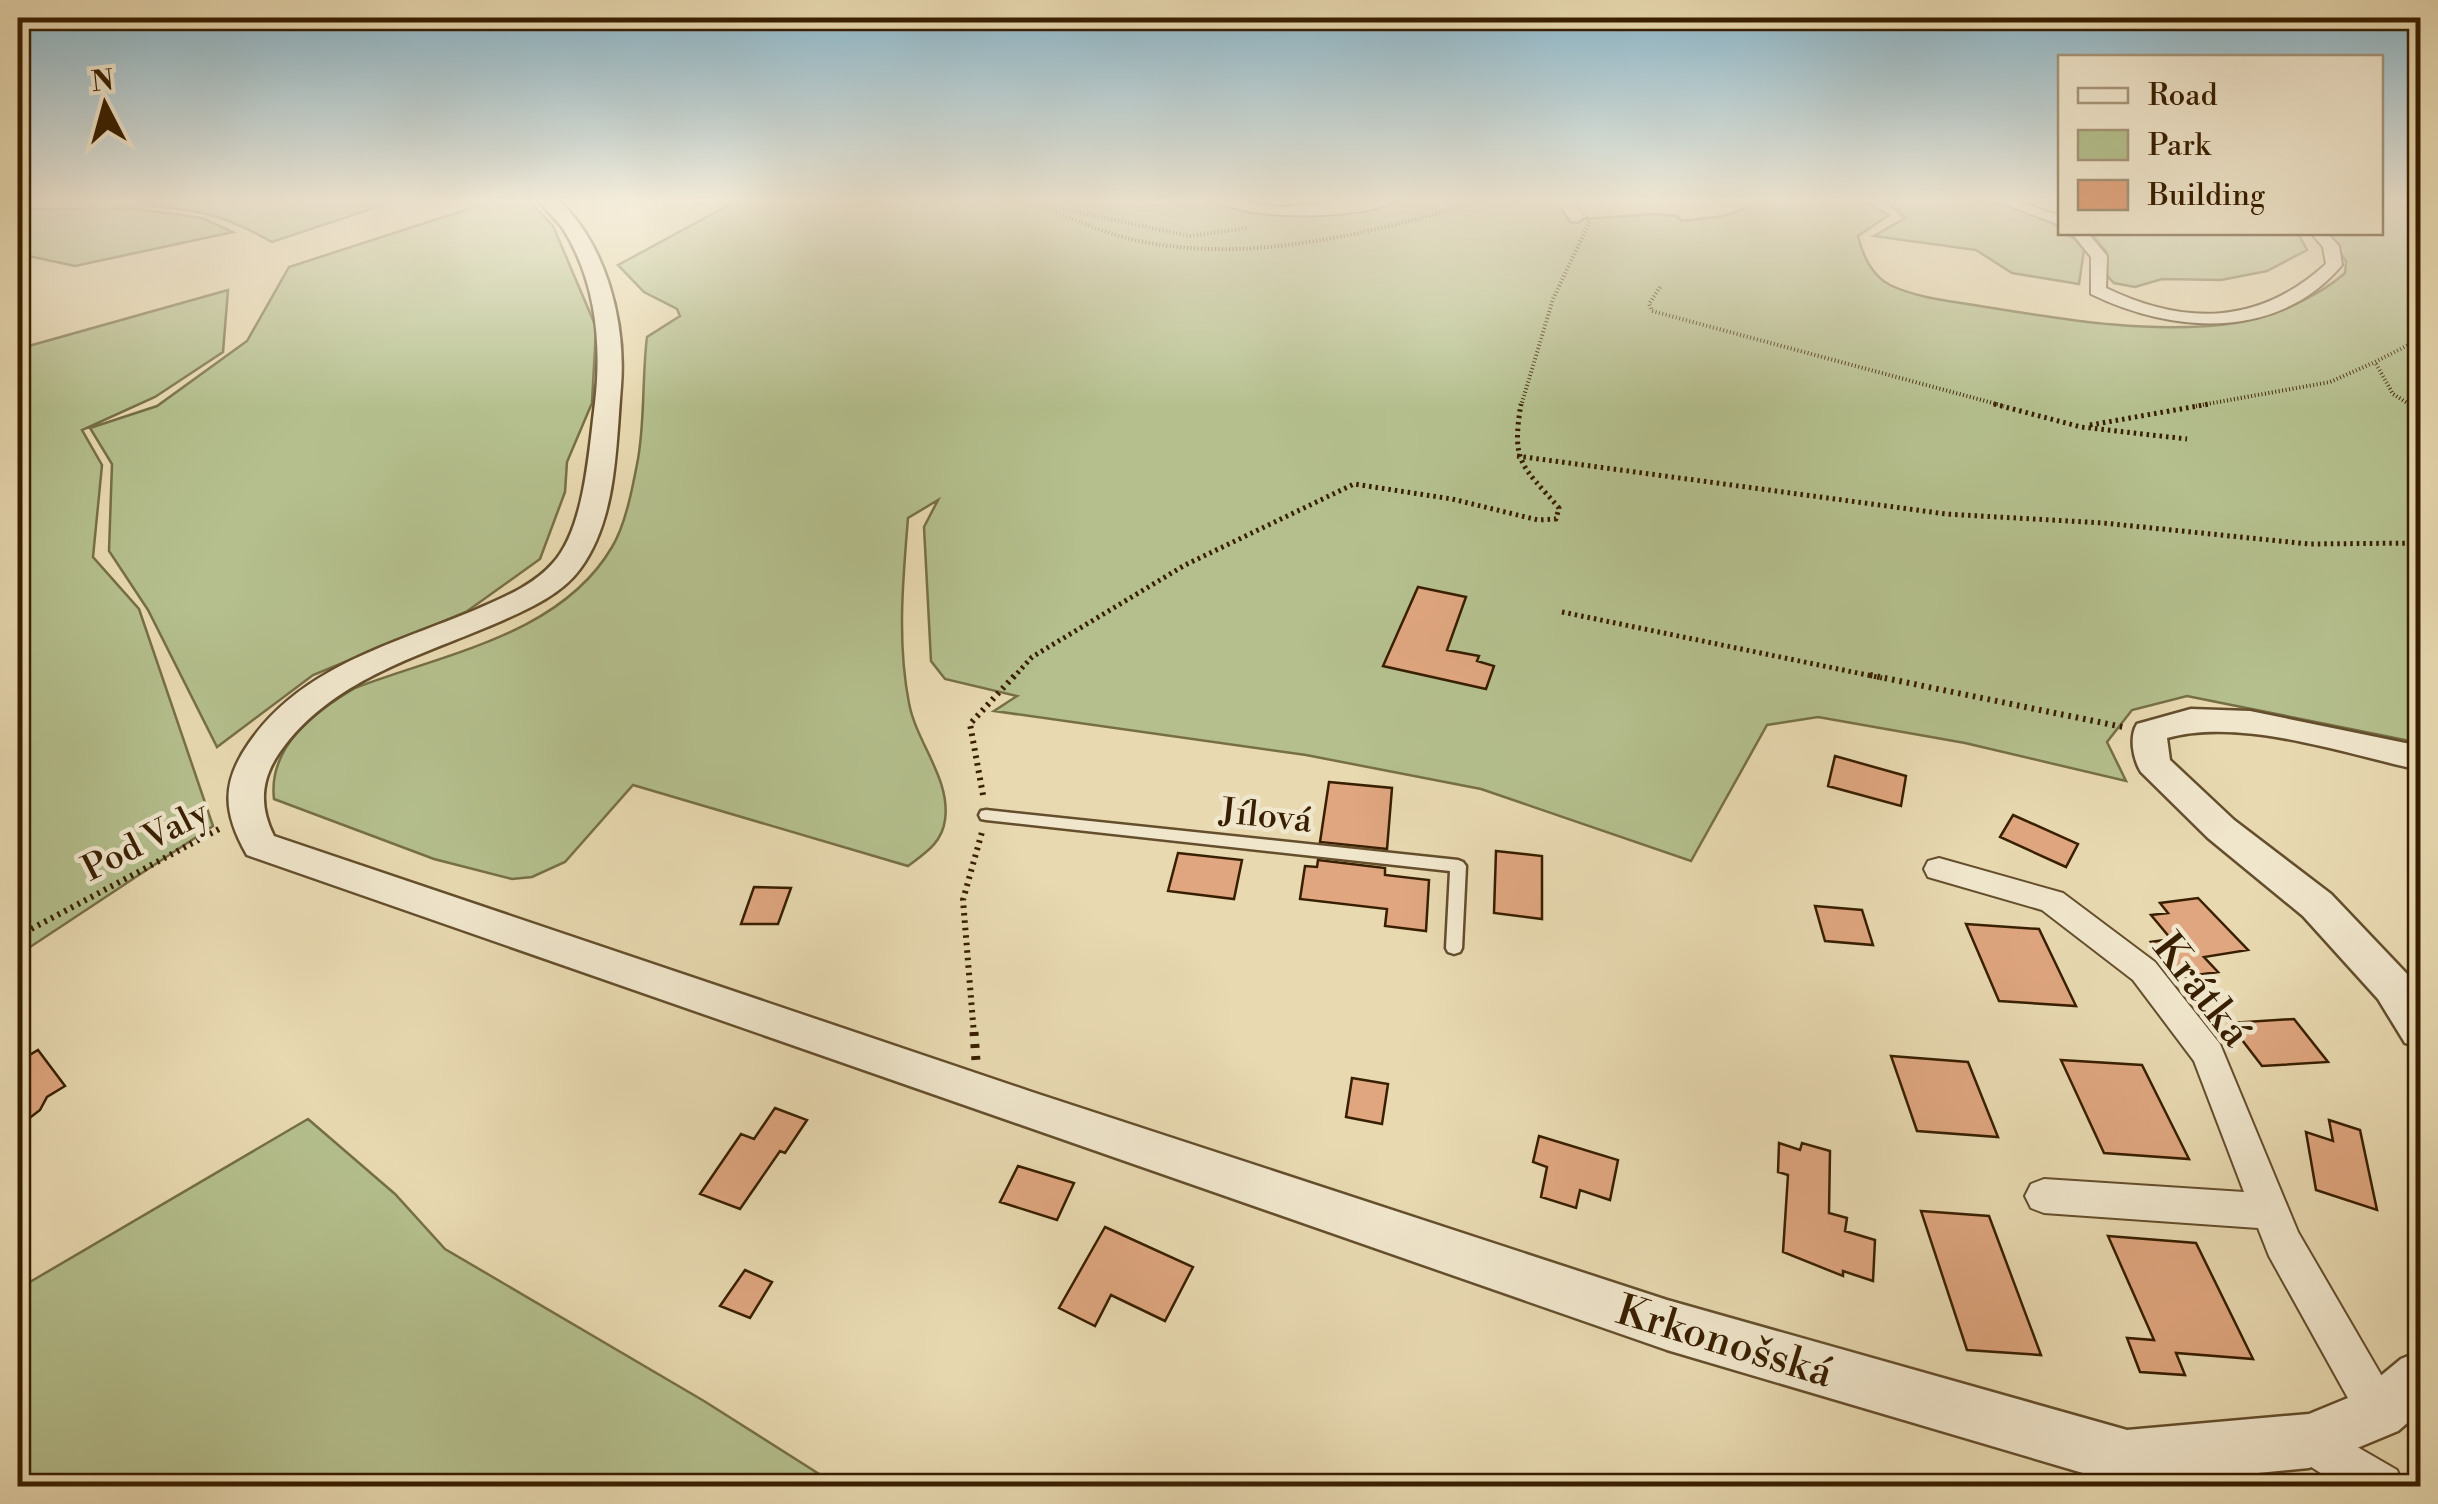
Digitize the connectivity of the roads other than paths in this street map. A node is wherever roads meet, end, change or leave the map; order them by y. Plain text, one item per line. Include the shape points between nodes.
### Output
1 (592, 269) edge
2 (2098, 269) edge
3 (2331, 269) edge
4 (2420, 758) edge
5 (986, 816) road end
6 (1939, 868) dead end
7 (1454, 948) dead end
8 (2420, 1030) edge
9 (2044, 1196) dead end
10 (2271, 1211) junction
11 (2400, 1395) edge
12 (2309, 1441) junction
13 (2129, 1472) edge
14 (2382, 1486) edge

1 - 13 street, Krkonošská via 612,358 586,537 544,587 346,674 279,724 244,786 244,818 260,845 1032,1112
2 - 3 street via 2096,290 2151,314 2206,322 2276,304 2317,285
4 - 8 street via 2250,722 2192,720 2149,732 2153,764 2317,905 2393,987
5 - 7 lane, Jílová via 1458,866
6 - 10 street, Krátká via 2052,901 2144,971 2208,1054
9 - 10 street
10 - 11 street, Krátká via 2283,1243
11 - 12 street, Krkonošská
12 - 13 street, Krkonošská
12 - 14 street

